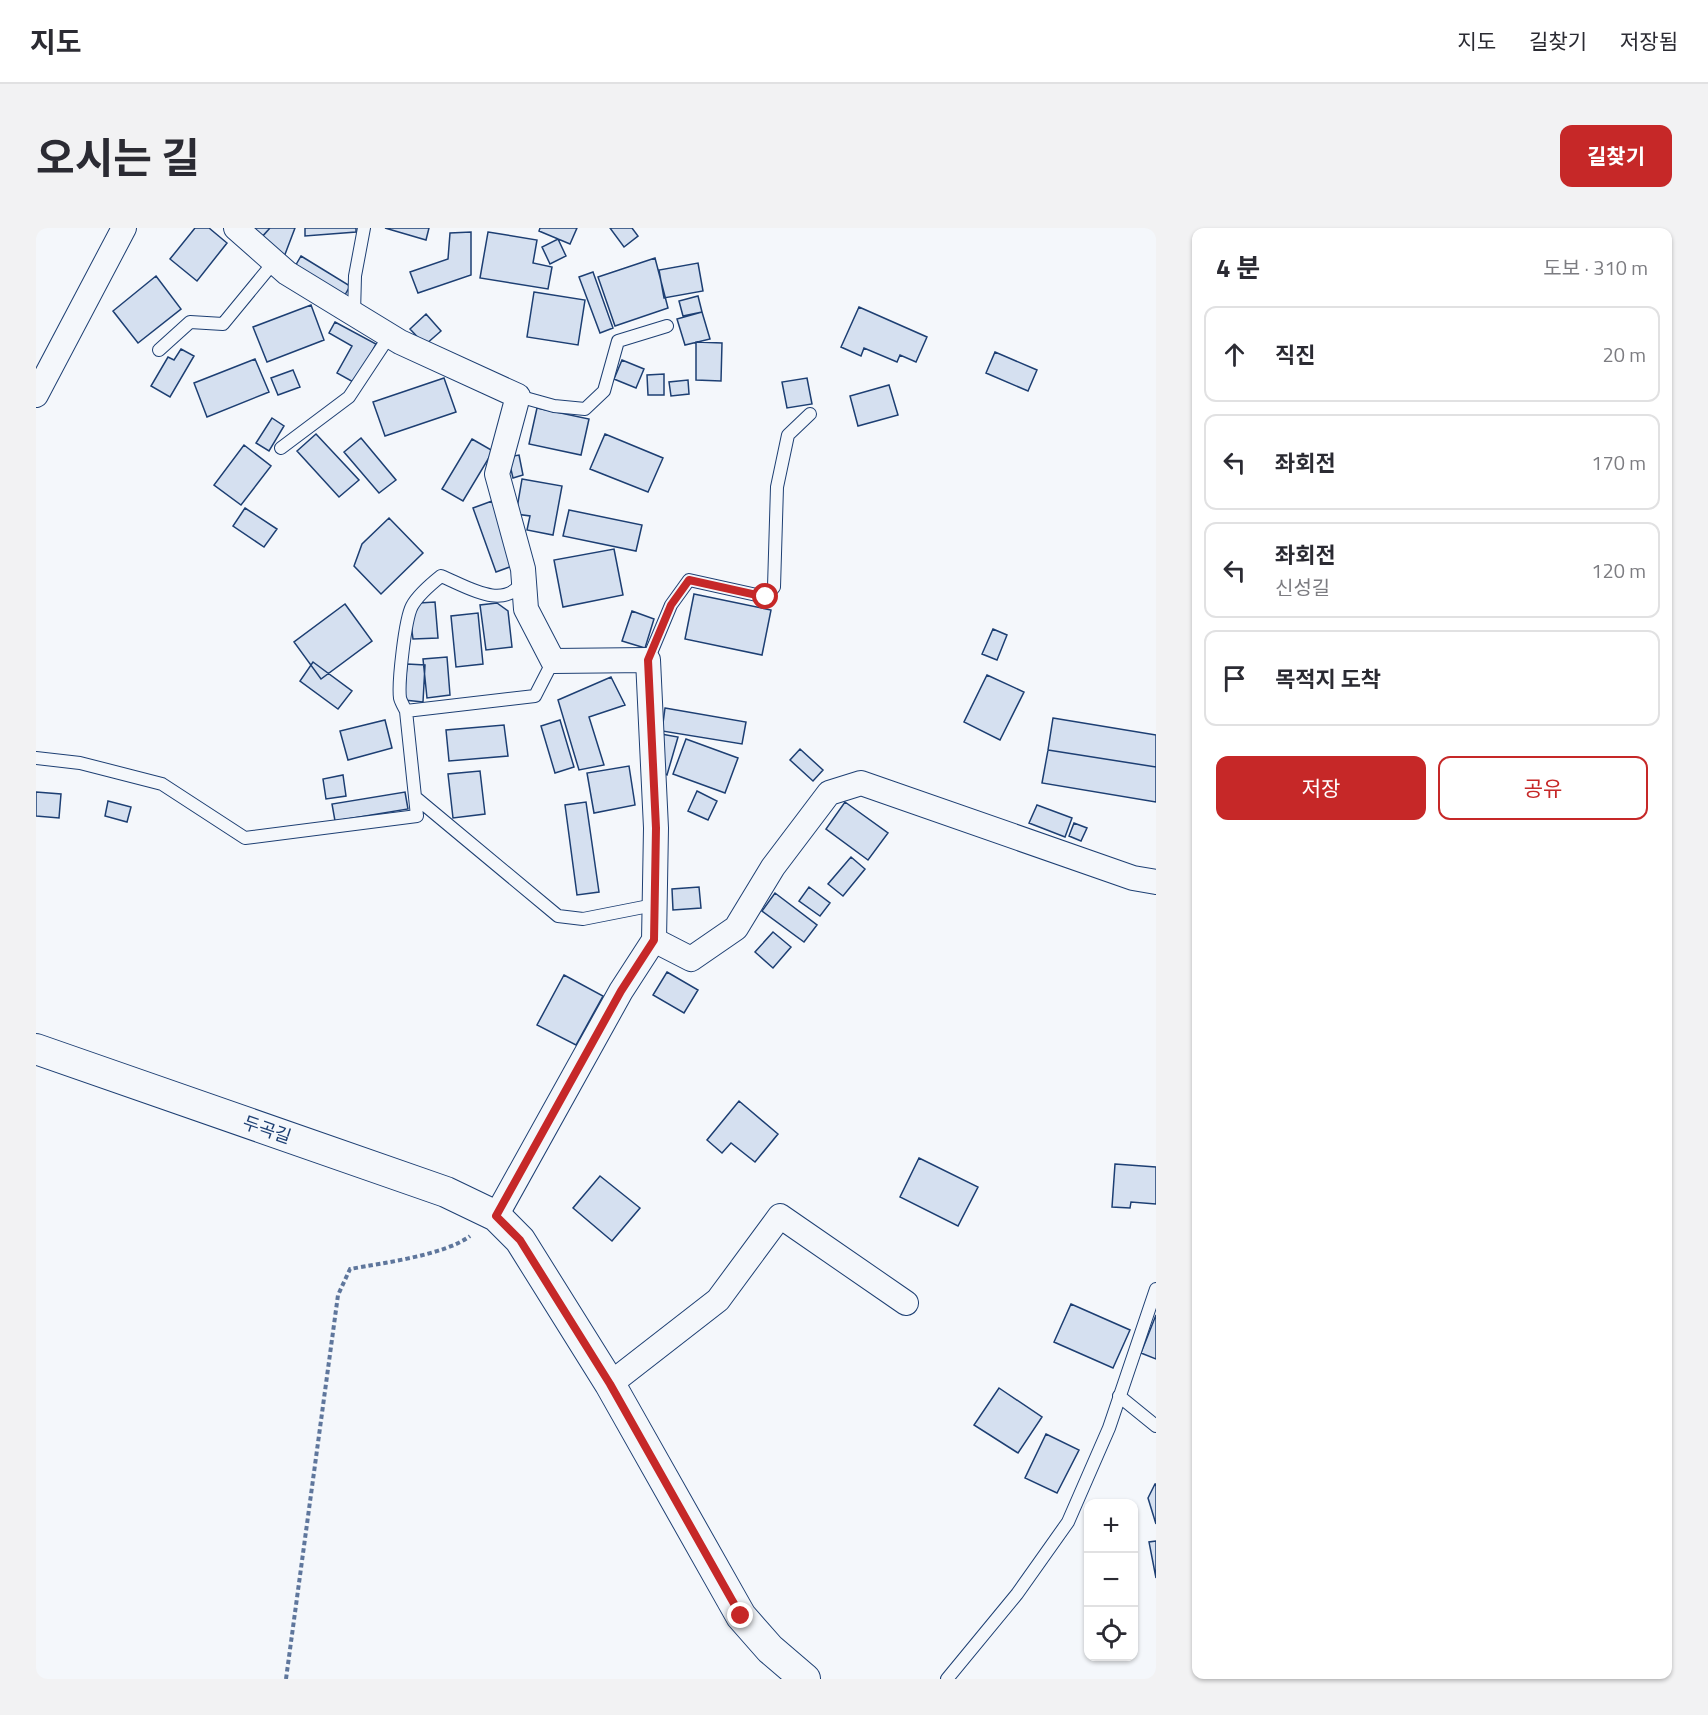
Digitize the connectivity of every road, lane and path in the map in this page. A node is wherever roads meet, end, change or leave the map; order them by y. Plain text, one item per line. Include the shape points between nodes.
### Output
1 (124, 228) edge
2 (236, 228) edge
3 (364, 228) edge
4 (274, 262) junction
5 (354, 313) junction
6 (667, 326) dead end
7 (390, 335) junction
8 (159, 350) dead end
9 (36, 395) edge
10 (518, 396) junction
11 (810, 414) dead end
12 (281, 448) dead end
13 (524, 580) junction
14 (648, 660) junction
15 (553, 661) junction
16 (406, 711) junction
17 (36, 758) edge
18 (415, 797) junction
19 (1156, 882) edge
20 (654, 905) junction
21 (654, 940) junction
22 (36, 1049) edge
23 (496, 1216) junction
24 (1156, 1289) edge
25 (906, 1303) dead end
26 (610, 1384) junction
27 (1119, 1396) junction
28 (1156, 1426) edge
29 (286, 1679) edge
30 (805, 1679) edge
31 (947, 1679) edge

1 - 9 street
2 - 4 street
3 - 5 lane via 355,276
4 - 5 street
4 - 8 lane via 223,324 190,322
5 - 7 street
6 - 10 lane via 618,341 604,392 585,409
7 - 10 street
7 - 12 lane via 349,397
10 - 13 street via 497,474
11 - 14 lane via 788,435 779,476 774,587 766,597 689,580 671,605
13 - 15 street via 526,609
13 - 16 lane via 508,596 484,594 441,576 429,587 412,606 407,624 400,699
14 - 15 street
14 - 20 street via 656,828
15 - 16 lane via 535,696
16 - 18 lane
17 - 18 lane via 80,763 162,784 245,838 417,816
18 - 20 lane via 558,916 583,919
19 - 21 street via 1133,878 861,783 829,793 773,867 736,928 691,959
20 - 21 street
21 - 23 street via 621,991
22 - 23 street, 두곡길 via 446,1192
23 - 26 street, 두곡길 via 520,1240
23 - 29 path via 460,1243 350,1269 338,1294
24 - 27 lane
25 - 26 street via 780,1216 718,1300
26 - 30 street, 두곡길 via 741,1616 770,1649
27 - 28 lane
27 - 31 lane via 1068,1522 1017,1594

